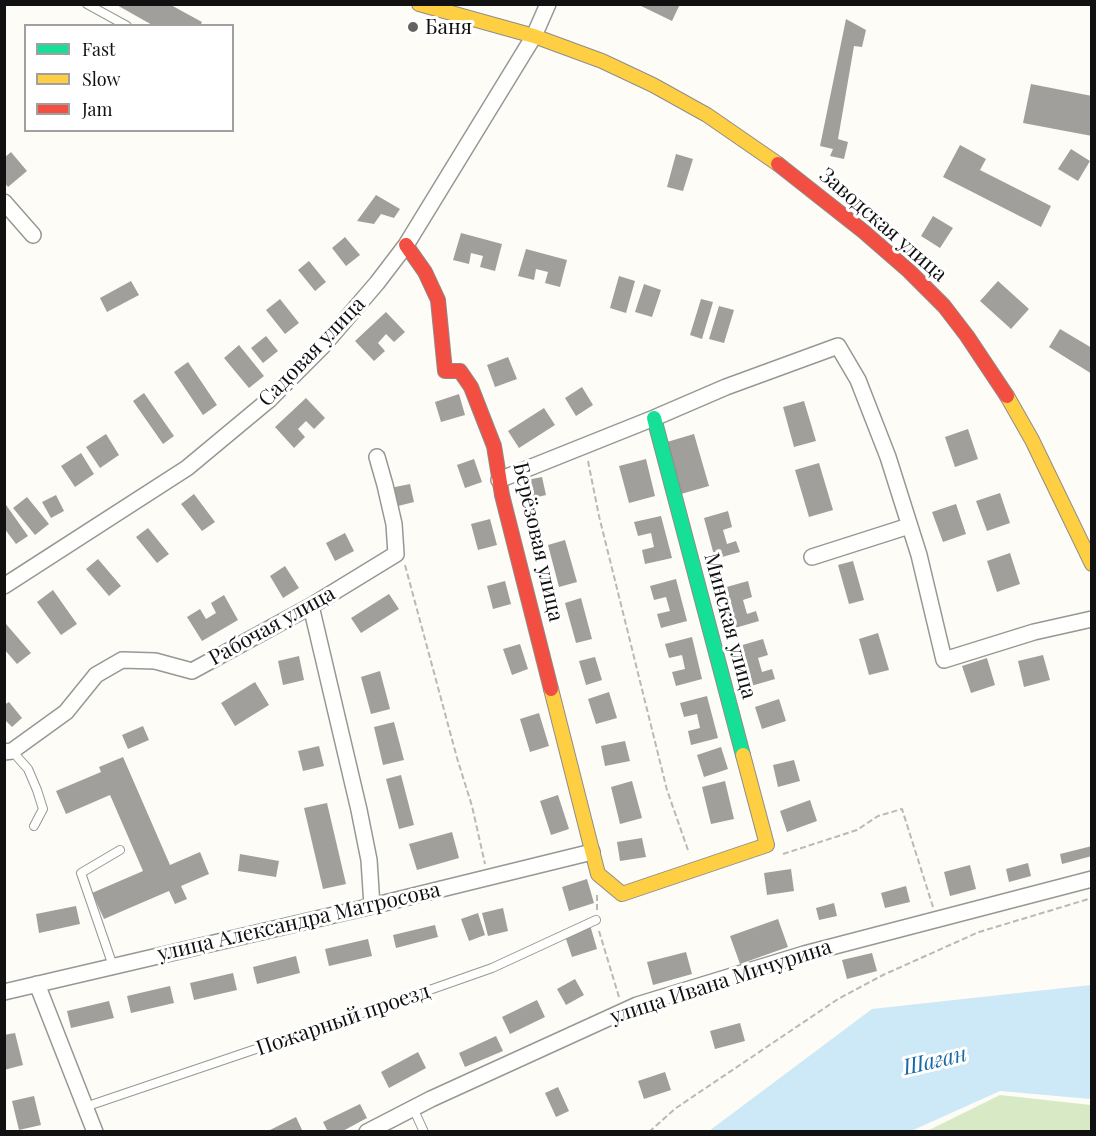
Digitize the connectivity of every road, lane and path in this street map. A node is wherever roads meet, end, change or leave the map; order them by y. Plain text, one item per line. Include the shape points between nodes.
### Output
1 (87, 4) edge
2 (420, 4) edge
3 (548, 4) edge
4 (123, 24) edge
5 (534, 36) junction
6 (4, 202) edge
7 (33, 235) dead end
8 (406, 245) junction
9 (654, 418) junction
10 (585, 446) junction
11 (377, 457) dead end
12 (499, 480) junction
13 (909, 526) junction
14 (396, 554) junction
15 (813, 557) dead end
16 (1092, 564) edge
17 (4, 586) edge
18 (310, 606) junction
19 (1092, 620) edge
20 (8, 752) edge
21 (34, 826) dead end
22 (767, 845) junction
23 (120, 850) dead end
24 (592, 852) junction
25 (695, 870) junction
26 (598, 874) junction
27 (488, 877) junction
28 (1092, 879) edge
29 (1092, 898) edge
30 (372, 906) junction
31 (937, 919) junction
32 (596, 920) junction
33 (113, 966) junction
34 (37, 984) junction
35 (4, 992) edge
36 (623, 1011) junction
37 (85, 1107) junction
38 (413, 1108) junction
39 (95, 1131) edge
40 (367, 1131) edge
41 (424, 1131) edge
42 (649, 1131) edge

1 - 4 lane
2 - 5 street, Заводская улица
3 - 5 street, Садовая улица
5 - 8 street, Садовая улица
5 - 16 street, Заводская улица via 602,61 707,115 760,150 909,271 944,306 1008,397
6 - 7 street
8 - 12 street, Берёзовая улица via 438,300 445,371 460,371 471,387 494,446
8 - 17 street, Садовая улица via 322,346 232,432 187,468
9 - 10 street
9 - 13 street via 838,346 858,380
9 - 22 street, Минская улица
10 - 12 street
10 - 25 path via 667,790
11 - 14 street via 394,524
12 - 24 street, Берёзовая улица
13 - 15 street
13 - 19 street via 944,660 1034,632
14 - 18 street, Рабочая улица
14 - 27 path via 404,562
18 - 20 street, Рабочая улица via 192,671 155,661 122,660 96,675 66,712
18 - 30 street via 361,820
20 - 21 lane via 28,769 37,790 43,809
22 - 25 street
22 - 31 path via 777,856 857,830 878,816 902,808
23 - 33 lane via 81,873
24 - 26 street, Берёзовая улица
24 - 27 street, улица Александра Матросова
25 - 26 street via 622,894
26 - 32 path
27 - 30 street, улица Александра Матросова
28 - 31 street, улица Ивана Мичурина
29 - 42 path via 979,932 883,975 838,999 676,1108
30 - 33 street, улица Александра Матросова
31 - 36 street, улица Ивана Мичурина via 804,954
32 - 36 path
32 - 37 lane, Пожарный проезд via 492,968
33 - 34 street, улица Александра Матросова
34 - 35 street, улица Александра Матросова
34 - 37 street
36 - 38 street, улица Ивана Мичурина
37 - 39 street
38 - 40 street, улица Ивана Мичурина
38 - 41 lane

